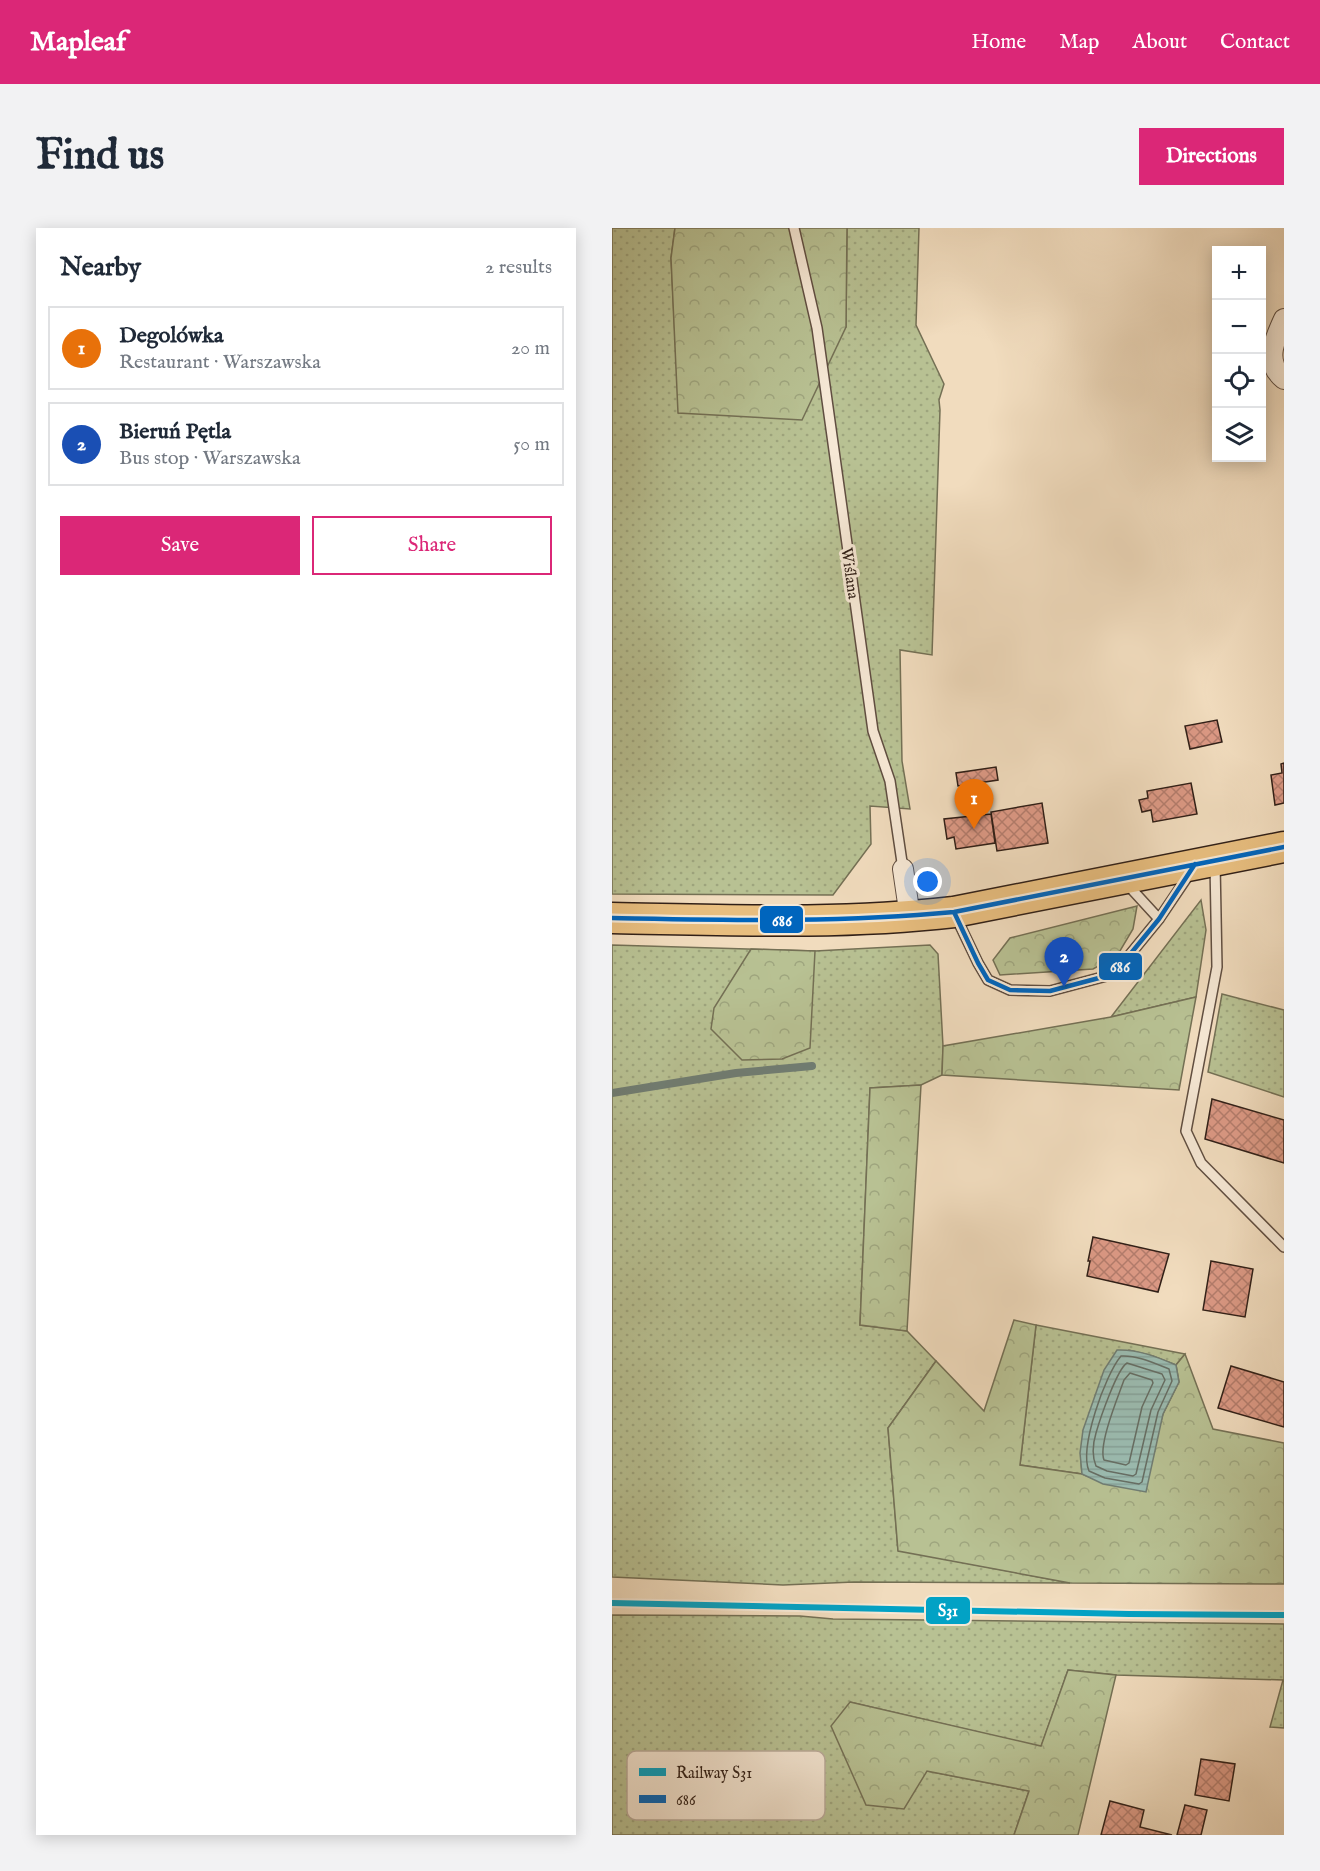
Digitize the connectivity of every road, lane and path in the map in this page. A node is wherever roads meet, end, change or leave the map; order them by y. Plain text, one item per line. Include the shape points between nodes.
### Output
1 (794, 228) edge
2 (1284, 319) edge
3 (1284, 379) edge
4 (1284, 847) edge
5 (1205, 862) junction
6 (903, 869) joint
7 (1123, 879) junction
8 (954, 912) junction
9 (910, 917) junction
10 (612, 918) edge
11 (1159, 919) junction
12 (1284, 1247) edge

1 - 6 lane, Wiślana via 817,328 873,731 890,781
2 - 3 street via 1271,359 1277,374
4 - 5 main road
5 - 7 main road
5 - 11 lane
5 - 12 lane via 1216,967 1186,1131 1201,1163
6 - 9 street, Wiślana
7 - 8 main road
7 - 11 lane
8 - 9 main road
8 - 11 lane via 988,980 1010,990 1050,991 1114,974
9 - 10 main road via 748,921

